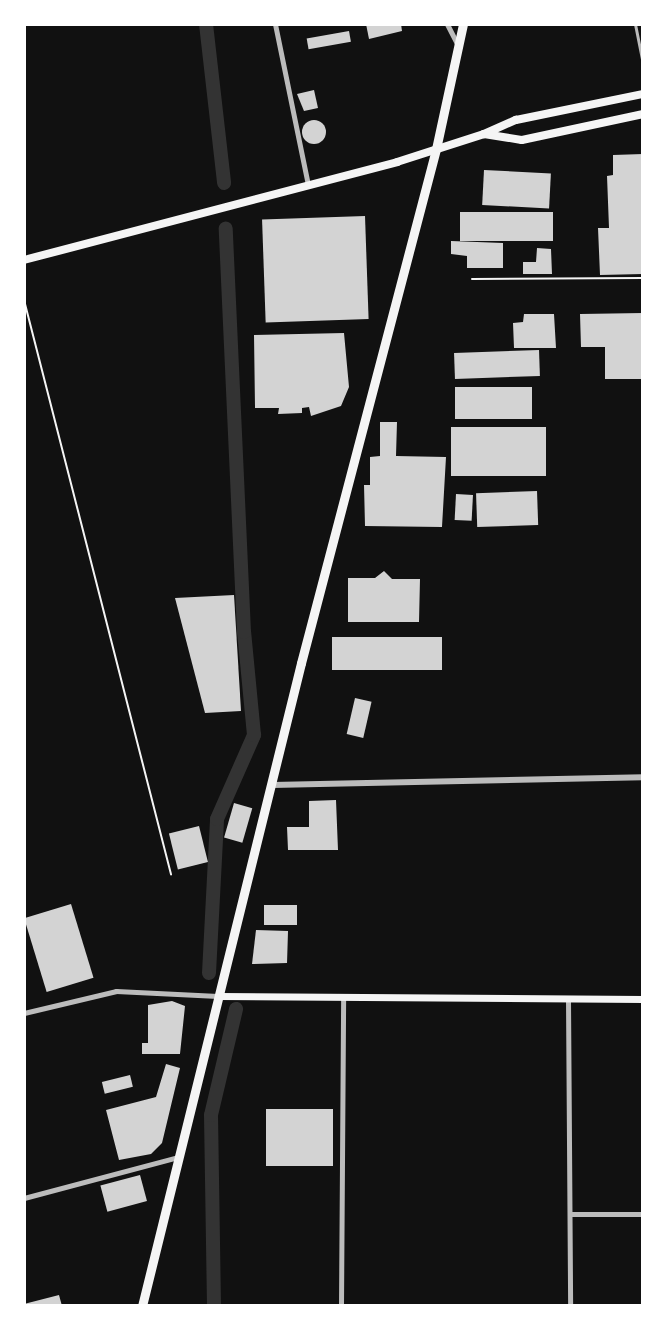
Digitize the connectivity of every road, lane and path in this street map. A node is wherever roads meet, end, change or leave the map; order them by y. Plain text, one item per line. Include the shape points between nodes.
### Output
1 (275, 24) edge
2 (447, 24) edge
3 (463, 24) edge
4 (635, 24) edge
5 (458, 46) junction
6 (643, 64) edge
7 (643, 94) edge
8 (643, 114) edge
9 (484, 134) junction
10 (436, 149) junction
11 (308, 185) junction
12 (24, 260) edge
13 (643, 278) edge
14 (472, 279) dead end
15 (24, 300) edge
16 (643, 777) edge
17 (272, 785) junction
18 (171, 874) dead end
19 (219, 996) junction
20 (343, 999) junction
21 (568, 999) junction
22 (643, 999) edge
23 (24, 1013) edge
24 (179, 1157) junction
25 (24, 1198) edge
26 (570, 1214) junction
27 (643, 1214) edge
28 (142, 1306) edge
29 (341, 1306) edge
30 (570, 1306) edge

1 - 11 street
2 - 5 street
3 - 5 highway
4 - 6 lane
5 - 10 highway
7 - 9 main road via 516,120
8 - 9 main road via 522,140
9 - 10 main road
10 - 11 main road
10 - 17 highway
11 - 12 main road
13 - 14 path
15 - 18 path
16 - 17 street
17 - 19 highway
19 - 20 main road
19 - 23 street via 116,991
19 - 24 highway
20 - 21 main road
20 - 29 street
21 - 22 main road
21 - 26 street
24 - 25 street
24 - 28 highway
26 - 27 street
26 - 30 street

